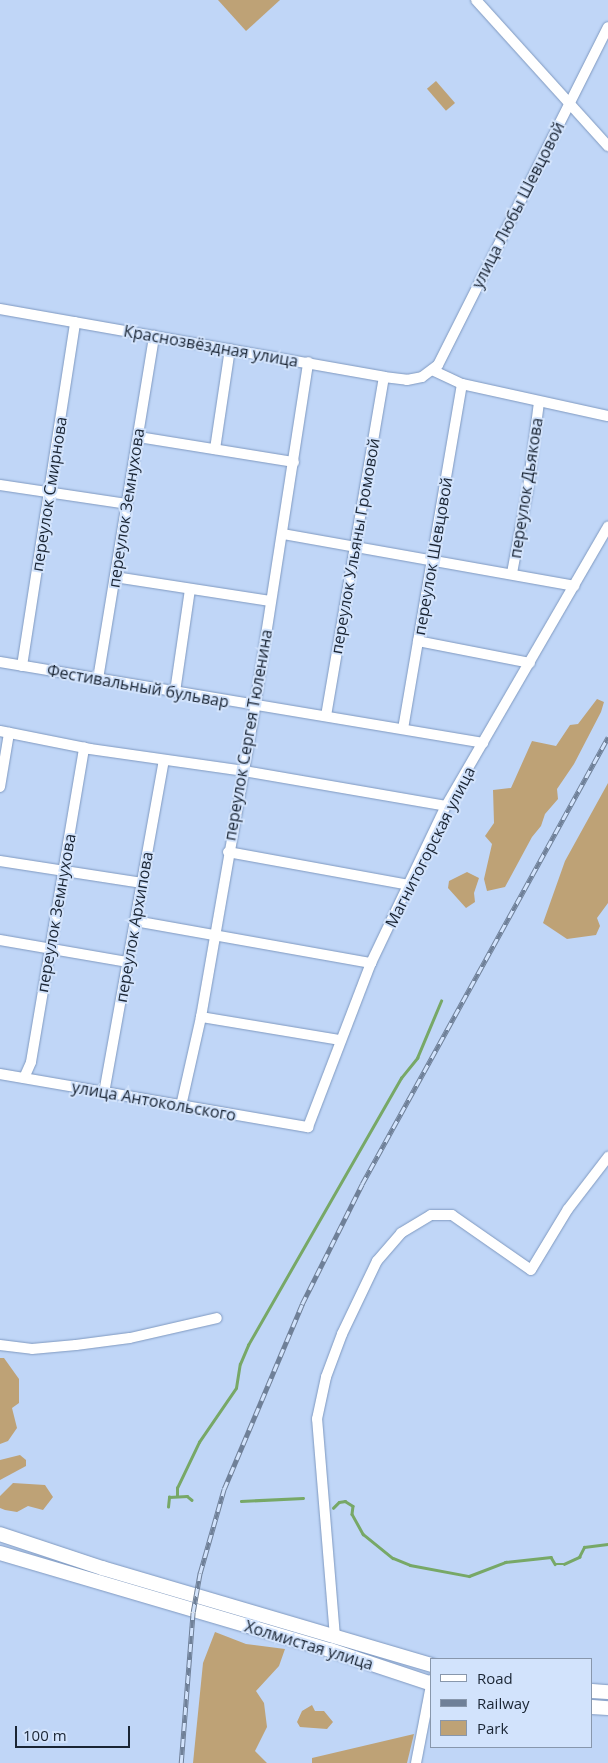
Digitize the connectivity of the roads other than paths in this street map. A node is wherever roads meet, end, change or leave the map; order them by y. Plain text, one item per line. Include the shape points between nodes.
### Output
1 (476, 0) edge
2 (608, 27) edge
3 (569, 104) junction
4 (608, 146) edge
5 (0, 309) edge
6 (75, 322) junction
7 (154, 336) junction
8 (230, 349) junction
9 (308, 362) junction
10 (432, 370) junction
11 (384, 377) junction
12 (422, 377) joint
13 (462, 384) junction
14 (539, 402) junction
15 (608, 416) edge
16 (138, 437) junction
17 (215, 449) junction
18 (294, 462) junction
19 (0, 485) edge
20 (49, 493) junction
21 (127, 504) junction
22 (608, 527) edge
23 (283, 534) junction
24 (355, 546) junction
25 (432, 558) junction
26 (512, 573) junction
27 (115, 577) junction
28 (574, 586) junction
29 (190, 589) junction
30 (270, 601) junction
31 (418, 641) junction
32 (0, 662) edge
33 (530, 663) junction
34 (22, 666) junction
35 (98, 679) junction
36 (176, 692) junction
37 (255, 706) junction
38 (326, 716) junction
39 (403, 729) junction
40 (5, 732) edge
41 (483, 743) junction
42 (84, 748) junction
43 (164, 760) junction
44 (244, 771) junction
45 (0, 787) edge
46 (446, 806) junction
47 (228, 852) junction
48 (0, 861) edge
49 (64, 870) junction
50 (142, 883) junction
51 (410, 885) junction
52 (134, 922) junction
53 (213, 935) junction
54 (0, 940) edge
55 (50, 948) junction
56 (128, 962) junction
57 (372, 963) junction
58 (201, 1017) junction
59 (340, 1040) junction
60 (0, 1074) edge
61 (24, 1078) junction
62 (104, 1093) junction
63 (181, 1106) junction
64 (308, 1127) joint
65 (608, 1157) edge
66 (217, 1318) dead end
67 (0, 1345) edge
68 (0, 1534) edge
69 (0, 1552) edge
70 (335, 1637) junction
71 (430, 1664) edge
72 (430, 1684) edge
73 (430, 1689) edge
74 (593, 1691) edge
75 (608, 1692) edge
76 (593, 1707) edge
77 (608, 1708) edge
78 (416, 1763) edge

1 - 3 street
2 - 3 street, улица Любы Шевцовой
3 - 4 street
3 - 10 street, улица Любы Шевцовой via 438,365
5 - 6 street, Краснозвёздная улица
6 - 7 street, Краснозвёздная улица
6 - 20 street, переулок Смирнова
7 - 8 street, Краснозвёздная улица
7 - 16 street, переулок Земнухова
8 - 9 street, Краснозвёздная улица
8 - 17 street
9 - 11 street, Краснозвёздная улица
9 - 18 street, переулок Сергея Тюленина
10 - 12 street, улица Любы Шевцовой
10 - 13 street
11 - 12 street, Краснозвёздная улица via 407,380
11 - 24 street, переулок Ульяны Громовой
13 - 14 street
13 - 25 street, переулок Шевцовой
14 - 15 street
14 - 26 street, переулок Дьякова via 528,488
16 - 17 street
16 - 21 street, переулок Земнухова
17 - 18 street
18 - 23 street, переулок Сергея Тюленина
19 - 20 street
20 - 21 street
20 - 34 street, переулок Смирнова
21 - 27 street, переулок Земнухова
22 - 28 street, Магнитогорская улица
23 - 24 street
23 - 30 street, переулок Сергея Тюленина
24 - 25 street
24 - 38 street, переулок Ульяны Громовой
25 - 26 street
25 - 31 street, переулок Шевцовой
26 - 28 street
27 - 29 street
27 - 35 street, переулок Земнухова
28 - 33 street, Магнитогорская улица
29 - 30 street
29 - 36 street
30 - 37 street, переулок Сергея Тюленина
31 - 33 street
31 - 39 street, переулок Шевцовой
32 - 34 street, Фестивальный бульвар
33 - 41 street, Магнитогорская улица
34 - 35 street, Фестивальный бульвар
35 - 36 street, Фестивальный бульвар
36 - 37 street, Фестивальный бульвар
37 - 38 street, Фестивальный бульвар
37 - 44 street, переулок Сергея Тюленина
38 - 39 street, Фестивальный бульвар
39 - 41 street, Фестивальный бульвар
40 - 42 street
40 - 45 street
41 - 46 street, Магнитогорская улица
42 - 43 street
42 - 49 street, переулок Земнухова
43 - 44 street
43 - 50 street, переулок Архипова
44 - 46 street
44 - 47 street, переулок Сергея Тюленина
46 - 51 street, Магнитогорская улица
47 - 51 street
47 - 53 street, переулок Сергея Тюленина
48 - 49 street
49 - 50 street
49 - 55 street, переулок Земнухова
50 - 52 street, переулок Архипова
51 - 57 street, Магнитогорская улица
52 - 53 street
52 - 56 street, переулок Архипова
53 - 57 street
53 - 58 street, переулок Сергея Тюленина
54 - 55 street
55 - 56 street
55 - 61 street, переулок Земнухова via 31,1062
56 - 62 street, переулок Архипова
57 - 59 street, Магнитогорская улица
58 - 59 street
58 - 63 street, переулок Сергея Тюленина
59 - 64 street, Магнитогорская улица
60 - 61 street, улица Антокольского
61 - 62 street, улица Антокольского
62 - 63 street, улица Антокольского
63 - 64 street, улица Антокольского
65 - 70 street via 568,1209 532,1270 452,1214 431,1215 401,1233 377,1261 342,1334 326,1377 317,1419
66 - 67 street via 130,1338 76,1345 32,1349
68 - 70 highway, Холмистая улица
69 - 72 highway, Холмистая улица via 330,1650
70 - 71 highway, Холмистая улица
73 - 78 street
74 - 75 highway
76 - 77 highway

